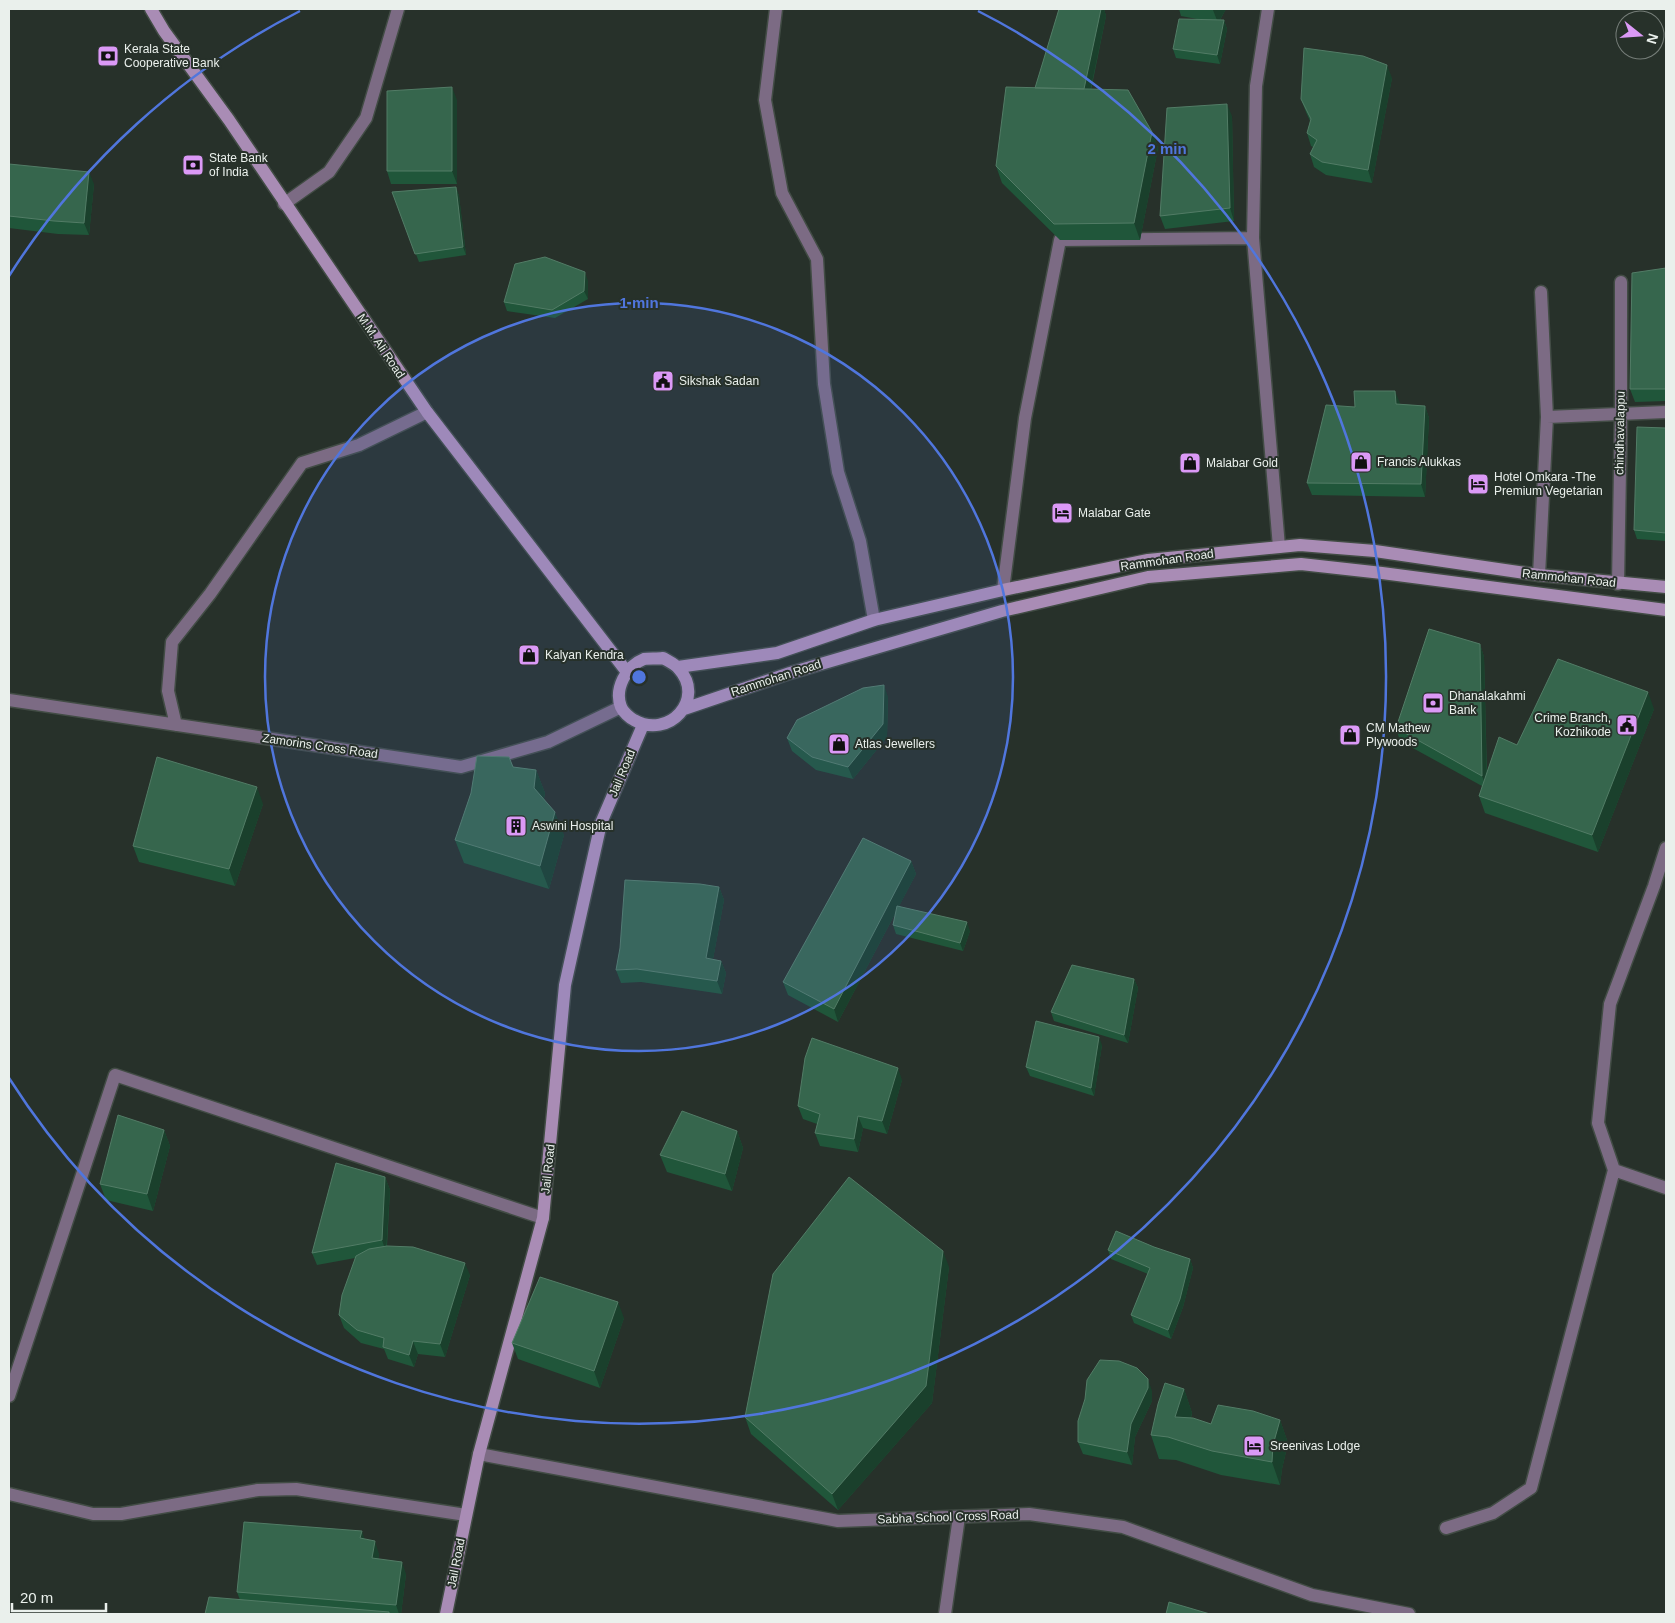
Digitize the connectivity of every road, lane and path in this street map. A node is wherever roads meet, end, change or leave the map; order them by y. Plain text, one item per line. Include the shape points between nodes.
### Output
1 (151, 9) edge
2 (398, 9) edge
3 (776, 9) edge
4 (1268, 9) edge
5 (284, 204) junction
6 (1253, 238) junction
7 (1621, 282) dead end
8 (1541, 292) dead end
9 (427, 412) junction
10 (1666, 412) edge
11 (1621, 413) junction
12 (1546, 417) junction
13 (1279, 547) junction
14 (1539, 575) junction
15 (1618, 584) junction
16 (1666, 587) edge
17 (1003, 590) junction
18 (1666, 610) edge
19 (874, 620) junction
20 (678, 667) junction
21 (627, 672) junction
22 (9, 700) edge
23 (621, 707) junction
24 (684, 709) junction
25 (176, 725) junction
26 (643, 725) junction
27 (1666, 848) edge
28 (1614, 1170) junction
29 (1666, 1188) edge
30 (543, 1218) junction
31 (9, 1396) edge
32 (478, 1454) junction
33 (9, 1494) edge
34 (466, 1515) junction
35 (959, 1517) junction
36 (1446, 1528) dead end
37 (446, 1614) edge
38 (945, 1614) edge
39 (1410, 1614) edge

1 - 5 main road, M.M. Ali Road
2 - 5 street via 366,118 329,172
3 - 19 street via 765,100 782,193 817,259 824,384 836,462 860,541
4 - 6 street via 1256,86
5 - 9 main road, M.M. Ali Road
6 - 13 street
6 - 17 street via 1060,240 1025,418
7 - 11 street, chindhavalappu
8 - 12 street
9 - 21 main road, M.M. Ali Road
9 - 25 street via 359,445 302,462 210,594 172,642 168,691
10 - 11 street
11 - 12 street
11 - 15 street, chindhavalappu
12 - 14 street
13 - 14 main road, Rammohan Road via 1300,545 1375,551
13 - 17 main road, Rammohan Road via 1148,560
14 - 15 main road, Rammohan Road
15 - 16 main road, Rammohan Road
17 - 19 main road, Rammohan Road
18 - 24 main road, Rammohan Road via 1300,564 1148,577 992,614 790,673
19 - 20 main road, Rammohan Road via 777,653
20 - 21 main road via 663,658 644,659
20 - 24 main road via 688,687
21 - 23 main road via 619,687
22 - 25 street, Zamorins Cross Road
23 - 25 street, Zamorins Cross Road via 548,742 461,767
23 - 26 main road
24 - 26 main road via 673,721 658,727
26 - 30 main road, Jail Road via 601,823 566,985
27 - 28 street via 1610,1004 1598,1123
28 - 29 street
28 - 36 street via 1531,1488 1493,1512
30 - 31 street via 115,1075
30 - 32 main road, Jail Road
32 - 34 main road, Jail Road
32 - 35 street, Sabha School Cross Road via 838,1521
33 - 34 street via 93,1514 121,1514 258,1490 296,1489
34 - 37 main road, Jail Road
35 - 38 street
35 - 39 street, Sabha School Cross Road via 1029,1514 1123,1527 1312,1594

